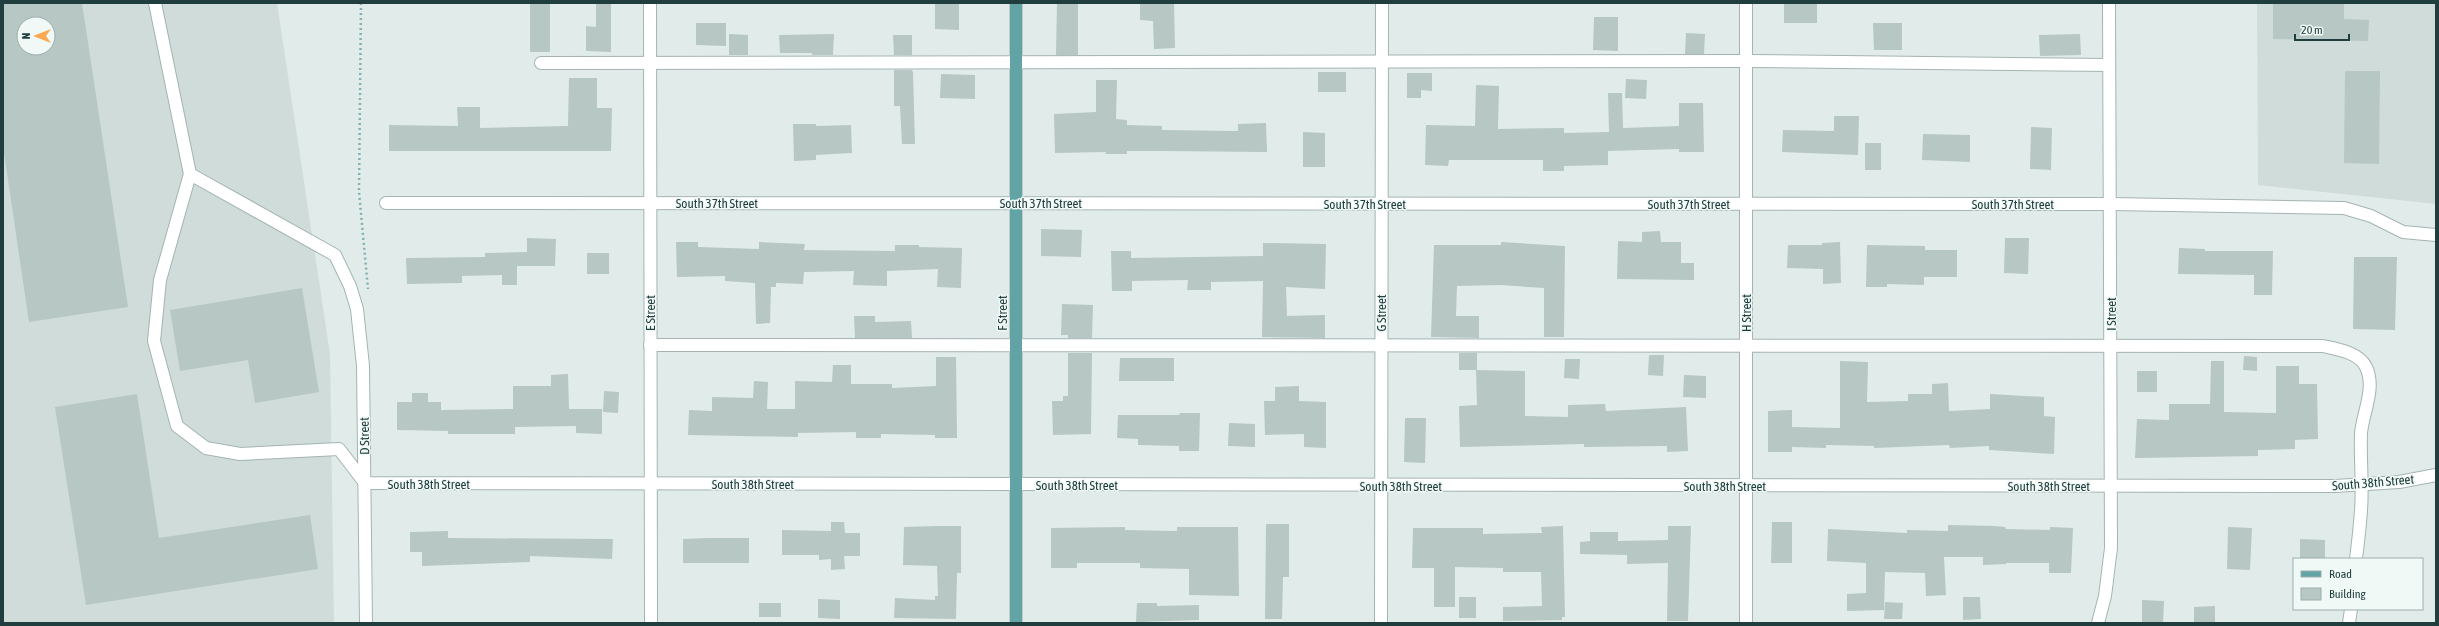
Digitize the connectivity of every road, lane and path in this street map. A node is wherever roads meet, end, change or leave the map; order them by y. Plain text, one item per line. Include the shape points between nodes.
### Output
1 (155, 3) edge
2 (650, 3) edge
3 (1016, 3) edge
4 (1382, 3) edge
5 (1746, 3) edge
6 (2109, 3) edge
7 (1382, 61) junction
8 (1746, 61) junction
9 (650, 62) junction
10 (1016, 62) junction
11 (541, 63) dead end
12 (2109, 65) junction
13 (190, 174) junction
14 (650, 202) junction
15 (386, 203) dead end
16 (1016, 203) junction
17 (1381, 204) junction
18 (1746, 204) junction
19 (2111, 204) junction
20 (2436, 234) edge
21 (1016, 344) junction
22 (650, 345) junction
23 (1746, 345) junction
24 (2111, 345) junction
25 (1381, 346) junction
26 (2436, 475) edge
27 (365, 483) junction
28 (651, 484) junction
29 (1016, 485) junction
30 (2361, 485) junction
31 (1381, 486) junction
32 (1746, 486) junction
33 (2111, 486) junction
34 (2356, 558) edge
35 (2351, 610) edge
36 (366, 623) edge
37 (651, 623) edge
38 (1016, 623) edge
39 (1381, 623) edge
40 (1746, 623) edge
41 (2098, 623) edge
42 (2350, 623) edge

1 - 13 street
2 - 9 street, E Street
3 - 10 main road, F Street
4 - 7 street, G Street
5 - 8 street, H Street
6 - 12 street, I Street
7 - 8 street
7 - 10 street
7 - 17 street, G Street
8 - 12 street
8 - 18 street, H Street
9 - 10 street
9 - 11 street
9 - 14 street, E Street
10 - 16 main road, F Street
12 - 19 street, I Street
13 - 27 street, D Street via 334,255 350,286 360,330
13 - 27 street via 160,280 154,341 177,426 206,448 240,454 339,449
14 - 15 street, South 37th Street
14 - 16 street, South 37th Street
14 - 22 street, E Street
16 - 17 street, South 37th Street
16 - 21 main road, F Street
17 - 18 street, South 37th Street
17 - 25 street, G Street
18 - 19 street, South 37th Street
18 - 23 street, H Street
19 - 20 street, South 37th Street via 2344,208 2371,216 2403,232
19 - 24 street, I Street
21 - 22 street
21 - 25 street
21 - 29 main road, F Street
22 - 28 street, E Street
23 - 24 street
23 - 25 street
23 - 32 street, H Street
24 - 30 street via 2323,346 2344,350 2365,366 2369,382 2368,404 2362,428
24 - 33 street, I Street
25 - 31 street, G Street
26 - 30 street, South 38th Street
27 - 28 street, South 38th Street
27 - 36 street, D Street
28 - 29 street, South 38th Street
28 - 37 street, E Street
29 - 31 street, South 38th Street
29 - 38 main road, F Street
30 - 33 street, South 38th Street
30 - 34 street
31 - 32 street, South 38th Street
31 - 39 street, G Street
32 - 33 street, South 38th Street
32 - 40 street, H Street
33 - 41 street, I Street via 2110,567 2106,596
35 - 42 street

